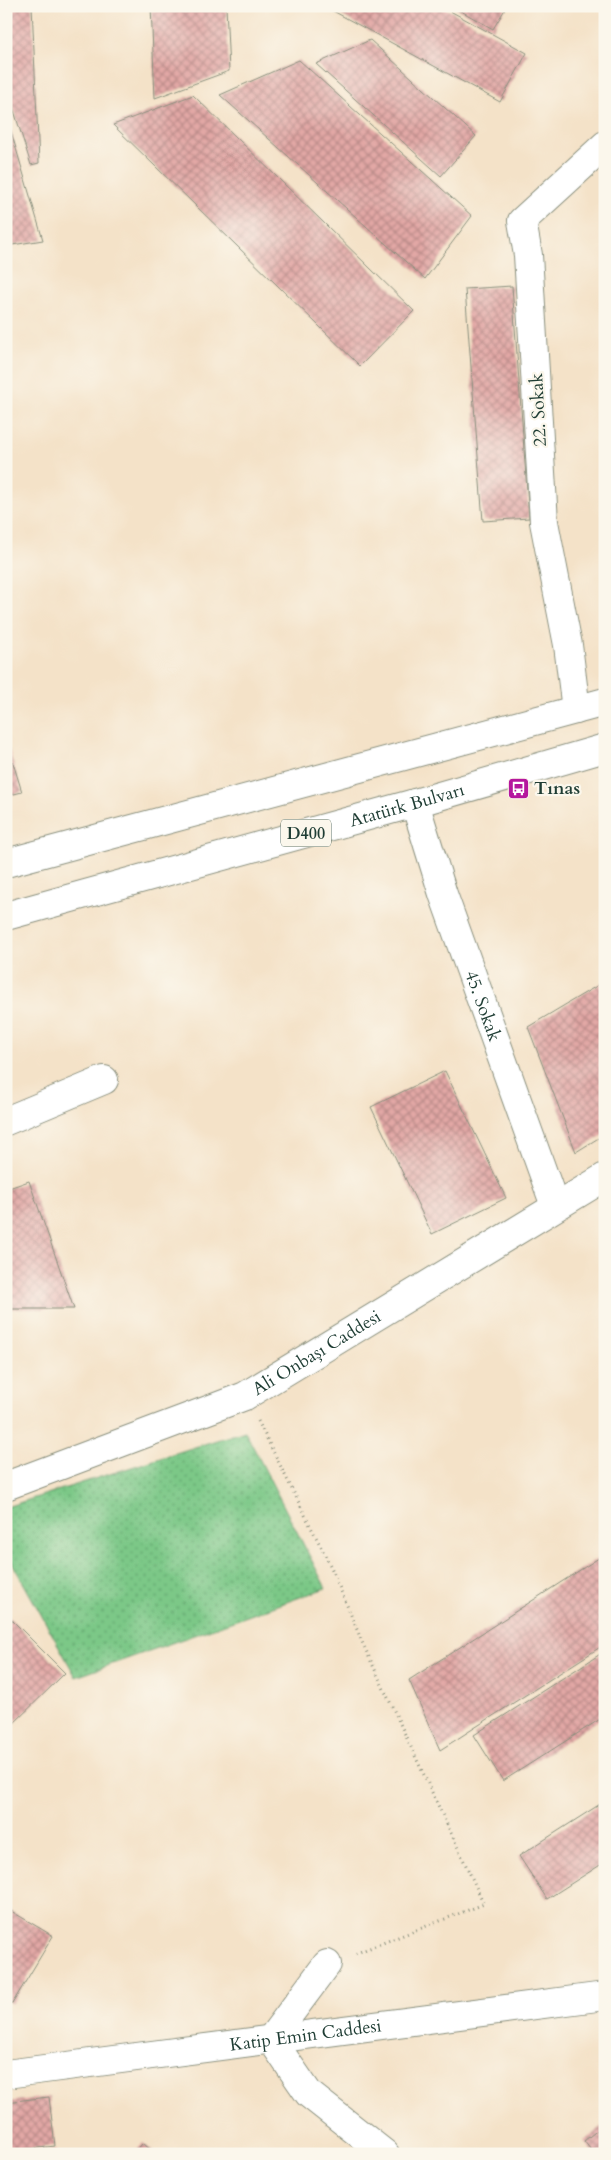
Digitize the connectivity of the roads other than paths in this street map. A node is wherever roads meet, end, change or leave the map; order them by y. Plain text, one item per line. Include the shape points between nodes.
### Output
1 (605, 145) edge
2 (605, 702) edge
3 (576, 710) junction
4 (605, 748) edge
5 (415, 803) junction
6 (6, 864) edge
7 (6, 916) edge
8 (104, 1080) dead end
9 (6, 1121) edge
10 (605, 1176) edge
11 (555, 1206) junction
12 (6, 1486) edge
13 (328, 1964) road end
14 (605, 1996) edge
15 (271, 2039) junction
16 (6, 2074) edge
17 (385, 2154) edge

1 - 3 street, 22. Sokak via 522,220 528,255 544,522 568,645
2 - 3 street
3 - 6 street
4 - 5 street, Atatürk Bulvarı / D400
5 - 7 street, Atatürk Bulvarı / D400
5 - 11 street, 45. Sokak via 443,894
8 - 9 street
10 - 11 street, Ali Onbaşı Caddesi
11 - 12 street, Ali Onbaşı Caddesi via 245,1396
13 - 15 street
14 - 15 street, Katip Emin Caddesi
15 - 16 street, Katip Emin Caddesi
15 - 17 street via 309,2094

